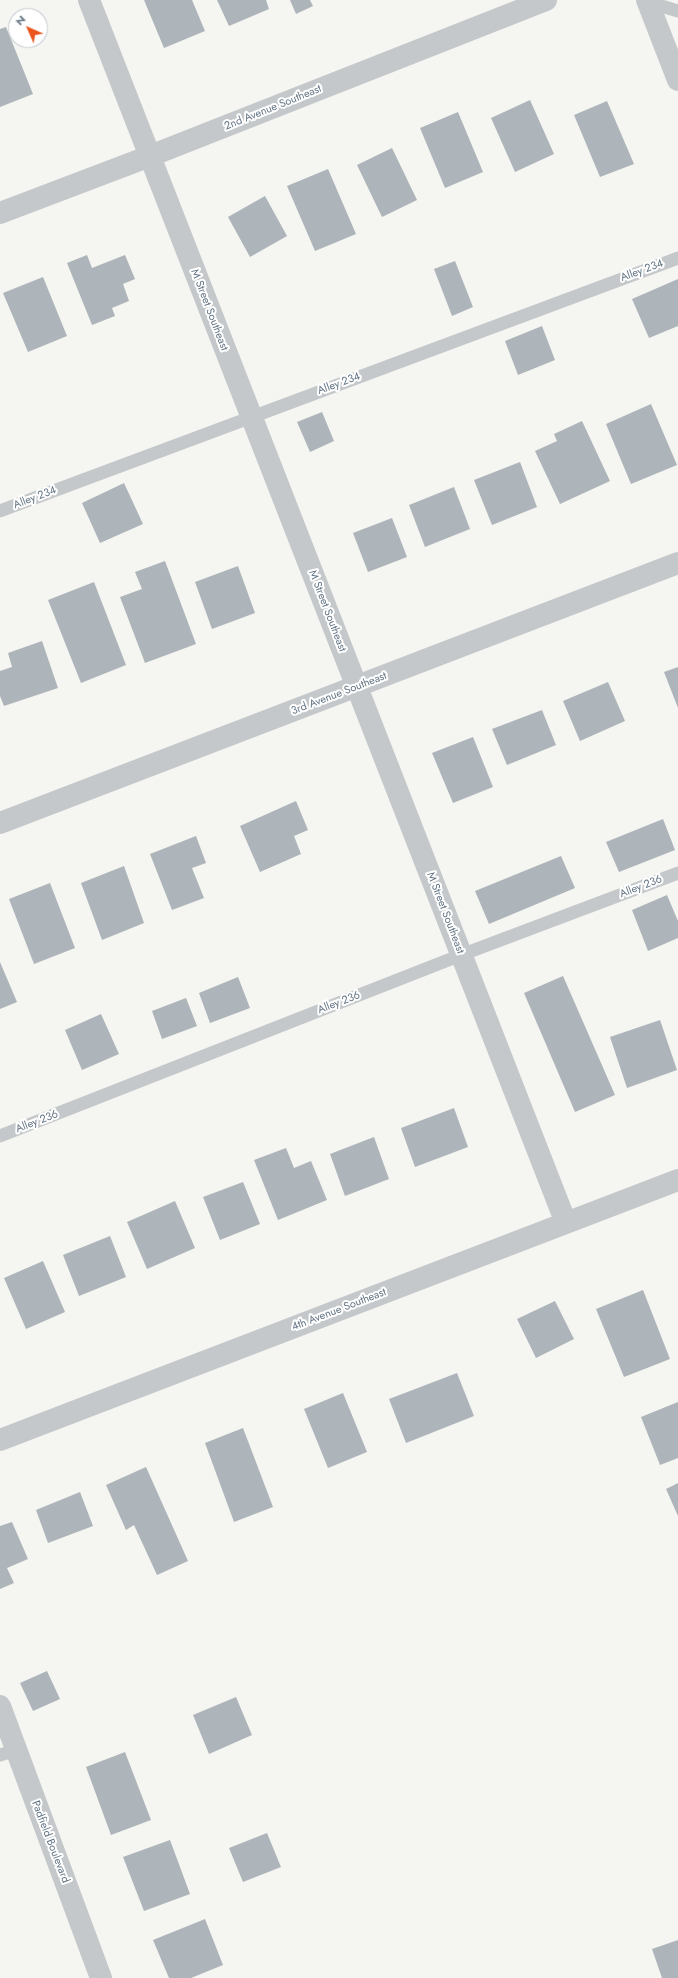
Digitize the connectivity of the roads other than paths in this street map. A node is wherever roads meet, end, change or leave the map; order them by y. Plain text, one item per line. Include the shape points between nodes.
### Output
1 (89, 0) edge
2 (546, 0) edge
3 (648, 1) edge
4 (678, 11) edge
5 (678, 80) edge
6 (150, 156) junction
7 (0, 213) edge
8 (678, 258) edge
9 (251, 416) junction
10 (0, 512) edge
11 (678, 563) edge
12 (357, 687) junction
13 (0, 823) edge
14 (678, 873) edge
15 (461, 955) junction
16 (0, 1136) edge
17 (678, 1180) edge
18 (566, 1223) junction
19 (0, 1440) edge
20 (0, 1706) edge
21 (8, 1753) edge
22 (101, 1978) edge

1 - 6 street, M Street Southeast
2 - 6 street, 2nd Avenue Southeast
3 - 4 lane
3 - 5 street
6 - 7 street, 2nd Avenue Southeast
6 - 9 street, M Street Southeast
8 - 9 lane, Alley 234
9 - 10 lane, Alley 234
9 - 12 street, M Street Southeast
11 - 12 street, 3rd Avenue Southeast
12 - 13 street, 3rd Avenue Southeast
12 - 15 street, M Street Southeast
14 - 15 lane, Alley 236
15 - 16 lane, Alley 236
15 - 18 street, M Street Southeast
17 - 18 street, 4th Avenue Southeast
18 - 19 street, 4th Avenue Southeast
20 - 21 street, Padfield Boulevard
21 - 22 street, Padfield Boulevard

